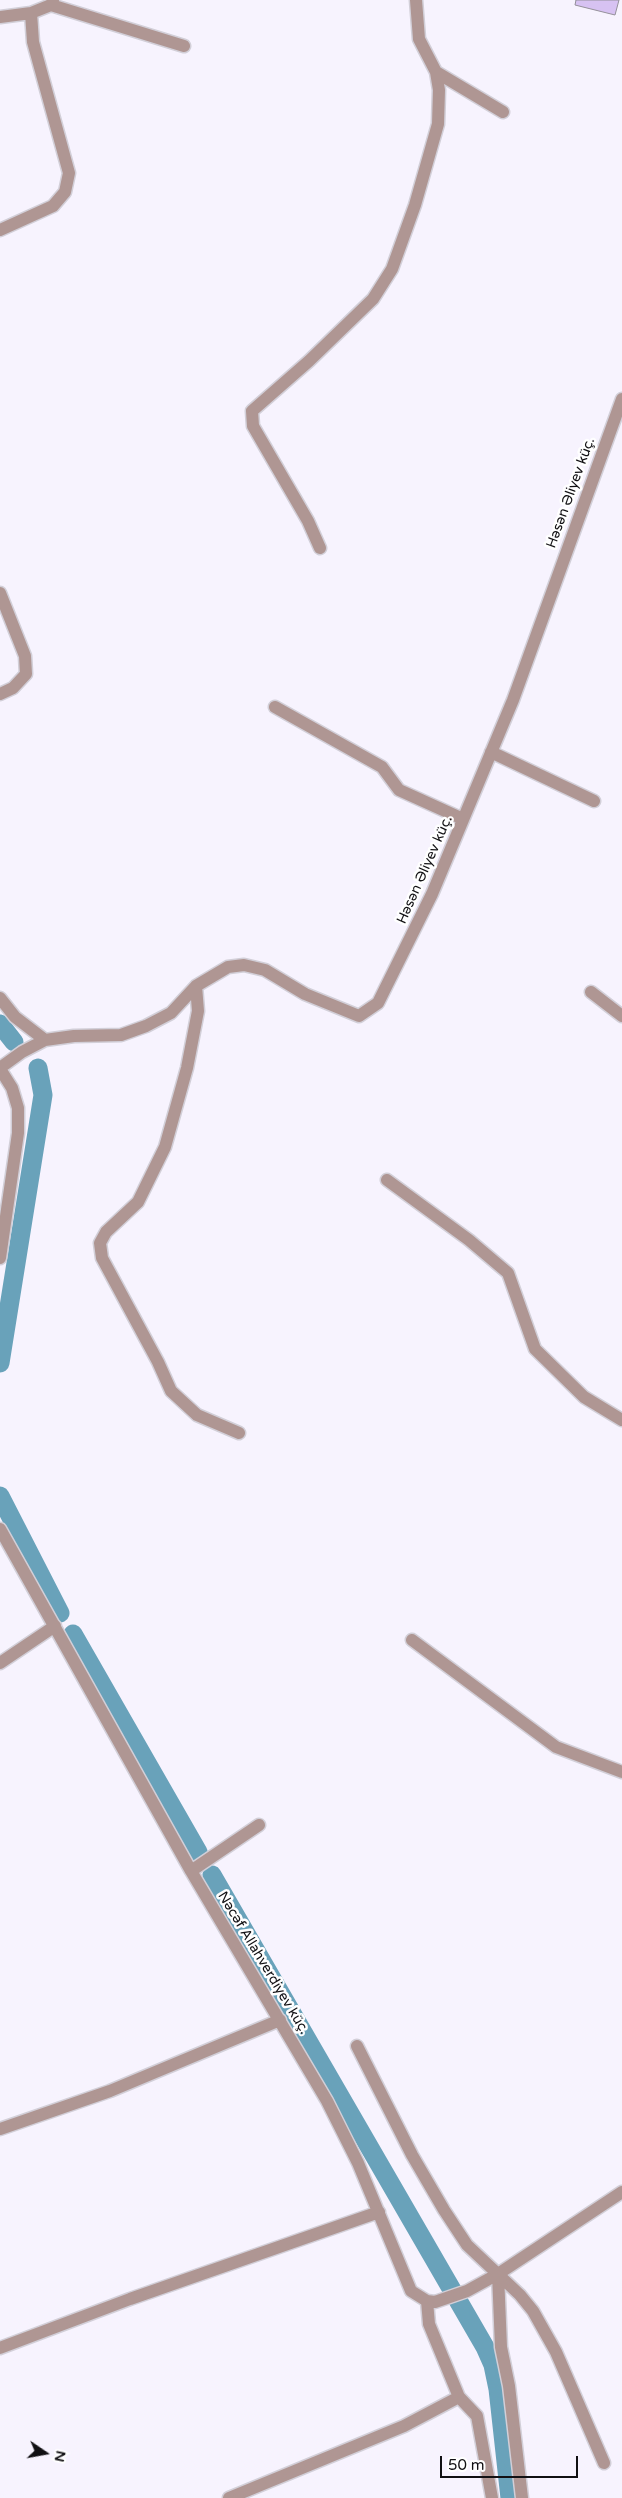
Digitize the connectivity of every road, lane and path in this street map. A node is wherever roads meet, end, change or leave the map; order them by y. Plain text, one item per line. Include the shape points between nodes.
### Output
1 (416, 0) edge
2 (52, 2) edge
3 (31, 13) junction
4 (0, 16) edge
5 (184, 46) dead end
6 (436, 72) junction
7 (503, 112) dead end
8 (0, 230) edge
9 (622, 399) edge
10 (320, 548) dead end
11 (0, 593) edge
12 (0, 694) edge
13 (276, 707) dead end
14 (491, 752) junction
15 (594, 801) dead end
16 (463, 820) junction
17 (196, 986) junction
18 (591, 992) dead end
19 (0, 998) edge
20 (622, 1016) edge
21 (45, 1040) junction
22 (0, 1068) edge
23 (387, 1180) dead end
24 (0, 1258) edge
25 (622, 1420) edge
26 (239, 1433) dead end
27 (0, 1529) edge
28 (55, 1626) junction
29 (412, 1640) dead end
30 (0, 1663) edge
31 (622, 1772) edge
32 (259, 1826) dead end
33 (191, 1871) junction
34 (280, 2020) junction
35 (357, 2046) dead end
36 (0, 2129) edge
37 (622, 2192) edge
38 (378, 2212) junction
39 (498, 2274) junction
40 (427, 2301) junction
41 (0, 2348) edge
42 (459, 2397) junction
43 (604, 2463) dead end
44 (230, 2498) edge
45 (492, 2498) edge
46 (522, 2498) edge

1 - 6 street via 419,39
2 - 3 street
2 - 5 street
3 - 4 street
3 - 8 street via 33,42 69,173 65,192 53,206
6 - 7 street
6 - 10 street via 438,124 392,270 372,299 252,411 253,426
9 - 14 street, Həsən Əliyev küç. via 513,700
11 - 12 street via 25,656 26,674 13,688
13 - 16 street via 382,767 399,790
14 - 15 street
14 - 16 street, Həsən Əliyev küç.
16 - 17 street, Həsən Əliyev küç. via 432,894 378,1004 359,1016 305,994 265,970 244,965 228,967
17 - 21 street, Həsən Əliyev küç. via 171,1012 121,1035
17 - 26 street via 198,1011 182,1091 165,1147 138,1202 106,1232 100,1243 102,1258 171,1391 197,1415
18 - 20 street
19 - 21 street via 15,1017
21 - 22 street, Həsən Əliyev küç.
22 - 24 street via 12,1088 18,1108 18,1133
23 - 25 street via 508,1273 535,1348 584,1398
27 - 28 street
28 - 30 street
28 - 33 street, Nəcəf Allahverdiyev küç.
29 - 31 street via 556,1747
32 - 33 street
33 - 34 street, Nəcəf Allahverdiyev küç.
34 - 36 street via 110,2091
34 - 38 street, Nəcəf Allahverdiyev küç. via 336,2119
35 - 39 street via 444,2210 467,2245
37 - 39 street
38 - 40 street, Nəcəf Allahverdiyev küç. via 411,2291
38 - 41 street
39 - 40 street via 444,2301
39 - 43 street via 533,2311
39 - 46 street via 501,2347
40 - 42 street via 430,2324
42 - 44 street via 404,2426
42 - 45 street via 477,2416

